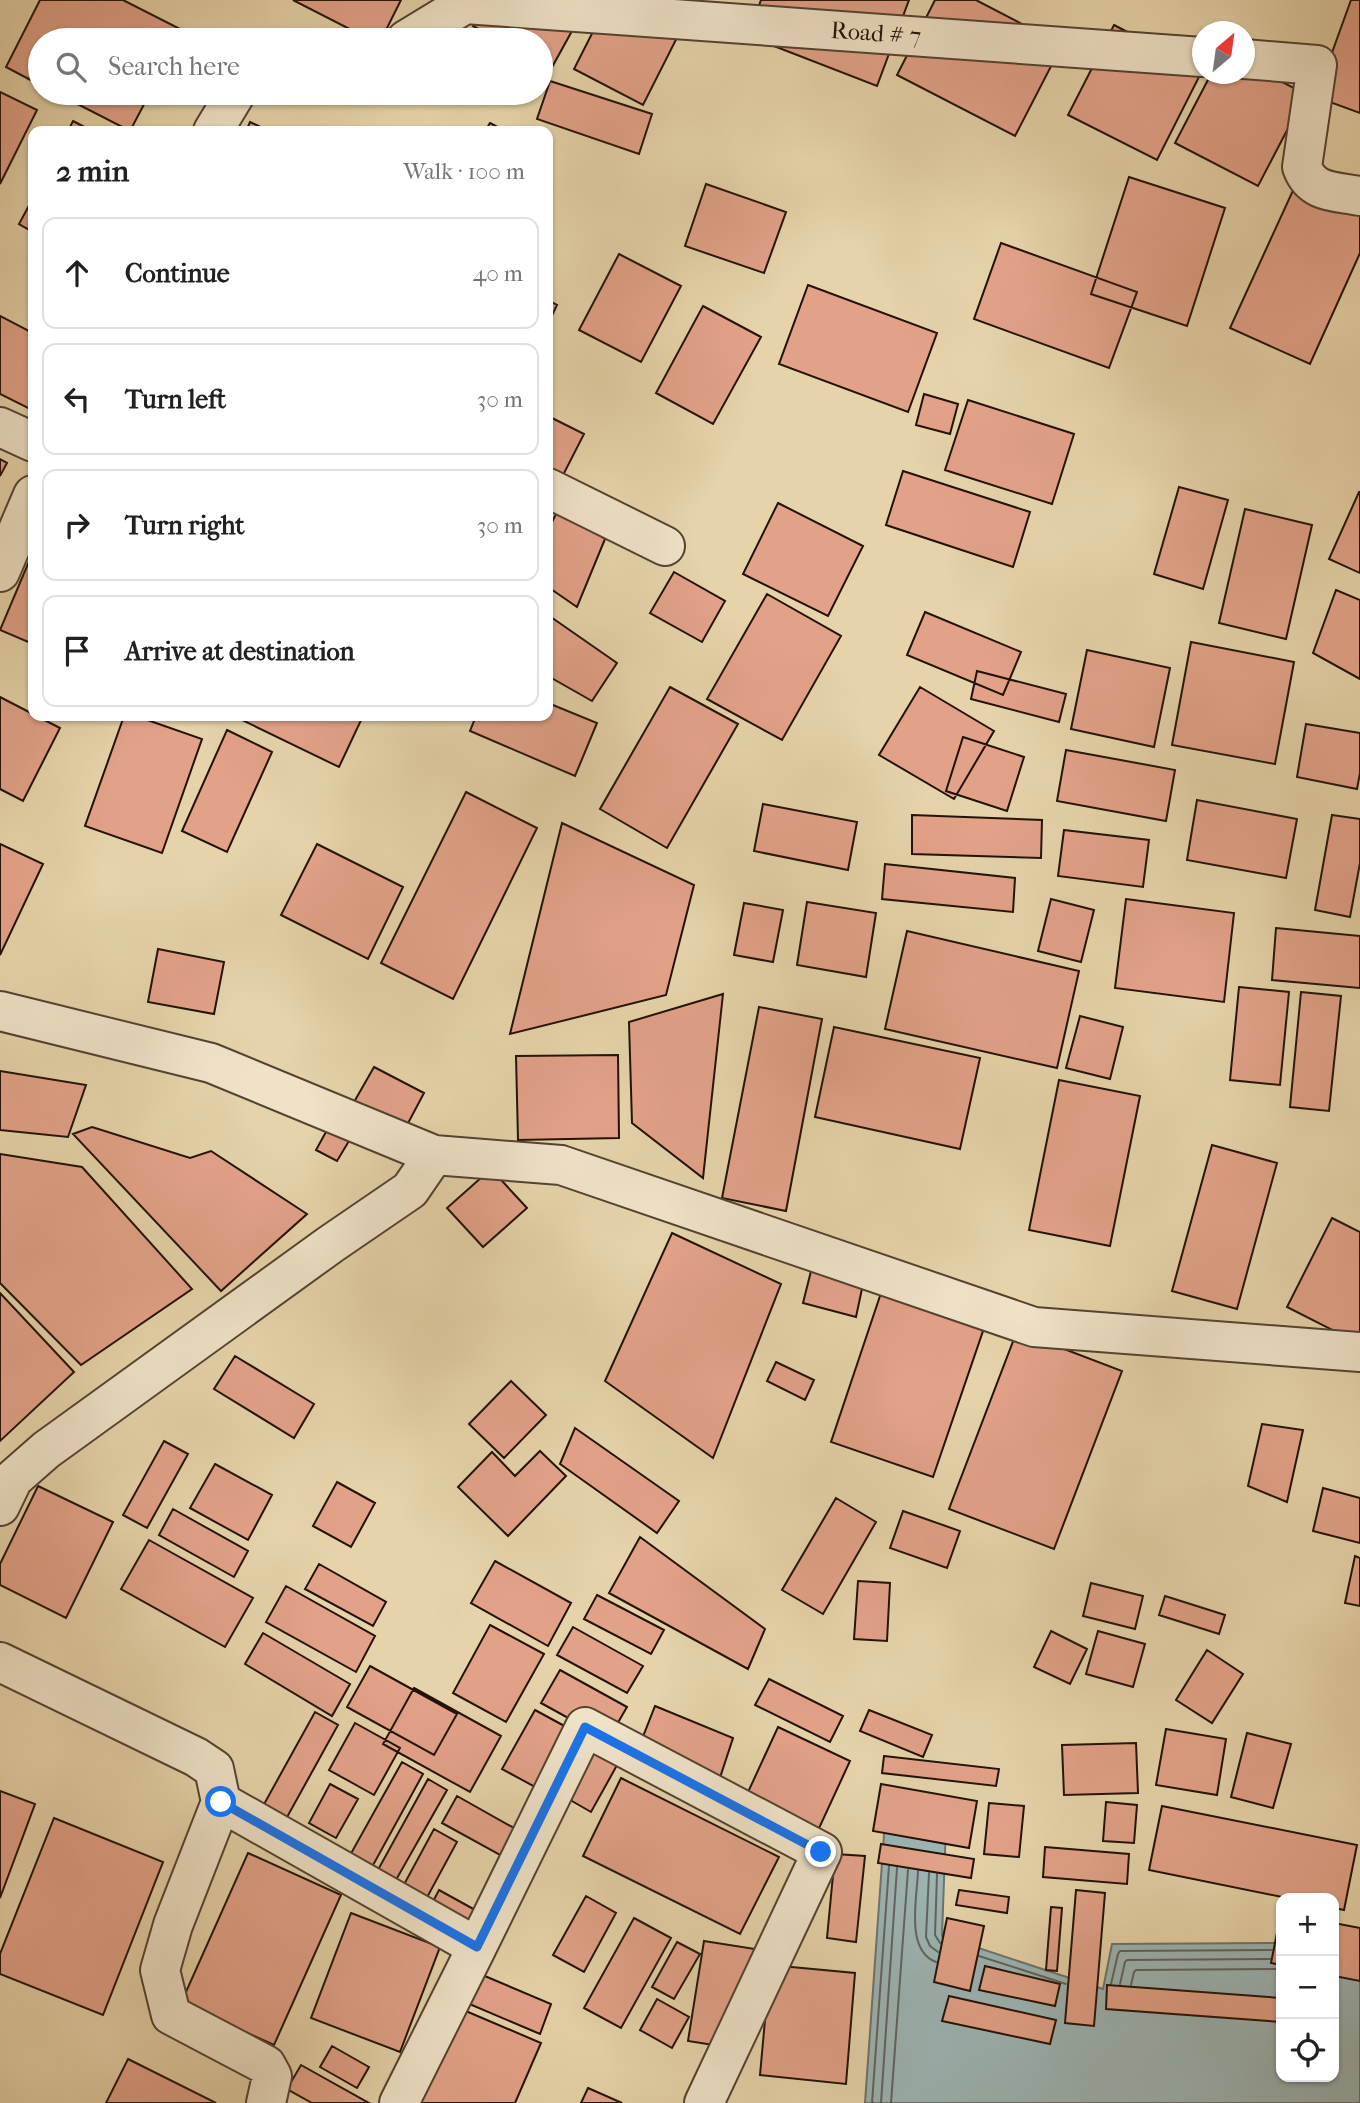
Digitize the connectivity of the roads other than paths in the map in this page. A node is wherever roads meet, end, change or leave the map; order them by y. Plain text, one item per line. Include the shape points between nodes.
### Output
1 (463, 1) edge
2 (424, 28) edge
3 (1192, 56) edge
4 (1255, 61) edge
5 (229, 105) edge
6 (216, 126) edge
7 (1360, 196) edge
8 (0, 427) edge
9 (28, 440) edge
10 (553, 491) edge
11 (28, 507) edge
12 (665, 547) dead end
13 (0, 572) edge
14 (0, 1011) edge
15 (434, 1155) junction
16 (1360, 1352) edge
17 (0, 1507) edge
18 (0, 1662) edge
19 (221, 1802) junction
20 (477, 1947) junction
21 (266, 2103) edge
22 (399, 2103) edge
23 (704, 2103) edge

1 - 2 street
1 - 3 street, Road # 7
4 - 7 street via 1317,65 1302,167 1307,181 1320,188
5 - 6 street
8 - 9 street
10 - 12 street
11 - 13 street
14 - 15 street via 211,1063
15 - 16 street via 561,1165 1034,1327
15 - 17 street via 410,1190 46,1450 13,1479
18 - 19 street via 214,1769
19 - 20 street
19 - 21 street via 160,1970 171,2015 266,2065 272,2076
20 - 22 street
20 - 23 street via 585,1727 821,1852

